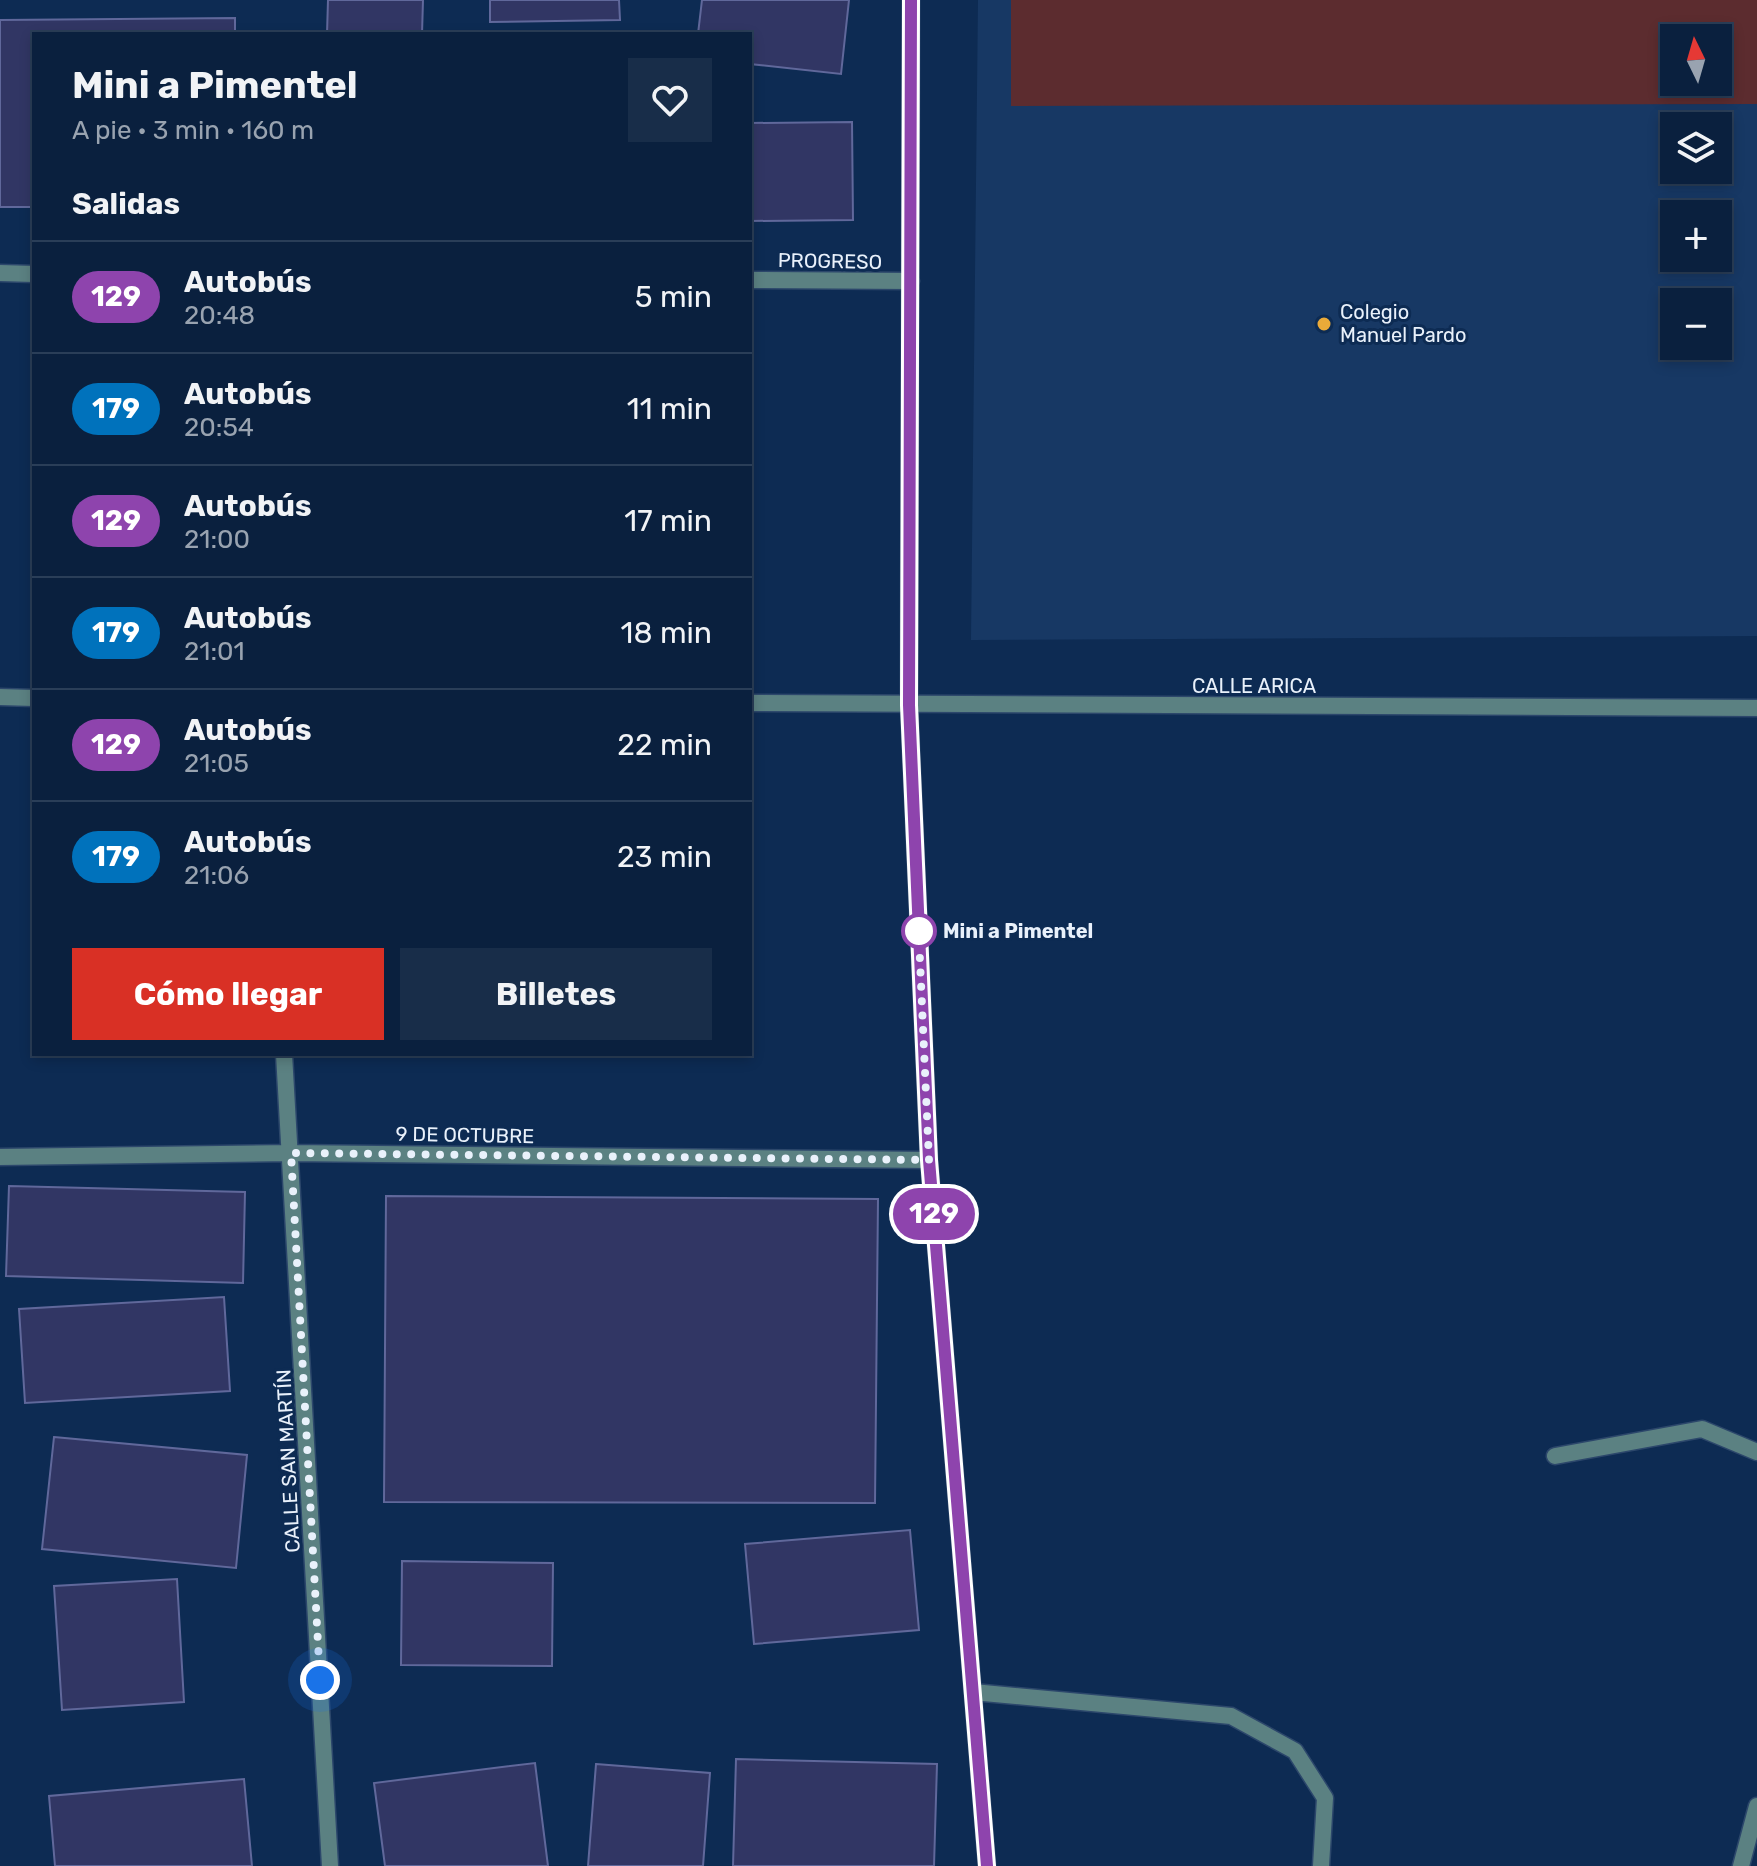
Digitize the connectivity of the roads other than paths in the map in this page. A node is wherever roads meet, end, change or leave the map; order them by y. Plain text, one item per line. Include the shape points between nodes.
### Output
1 (911, 0) edge
2 (0, 273) edge
3 (32, 274) edge
4 (752, 280) edge
5 (911, 281) junction
6 (0, 697) edge
7 (32, 698) edge
8 (752, 703) edge
9 (909, 705) junction
10 (1757, 708) edge
11 (284, 1056) edge
12 (291, 1153) junction
13 (0, 1157) edge
14 (929, 1160) junction
15 (1757, 1452) edge
16 (1555, 1456) dead end
17 (973, 1692) junction
18 (1757, 1806) edge
19 (330, 1866) edge
20 (987, 1866) edge
21 (1321, 1866) edge
22 (1741, 1866) edge

1 - 5 street
2 - 3 street
4 - 5 street, PROGRESO
5 - 9 street
6 - 7 street
8 - 9 street, CALLE ARICA
9 - 10 street, CALLE ARICA
9 - 14 street
11 - 12 street, CALLE SAN MARTÍN
12 - 13 street, 9 DE OCTUBRE
12 - 14 street, 9 DE OCTUBRE
12 - 19 street, CALLE SAN MARTÍN
14 - 17 street
15 - 16 street via 1702,1429
17 - 20 street
17 - 21 street via 1231,1716 1295,1751 1325,1798
18 - 22 street

